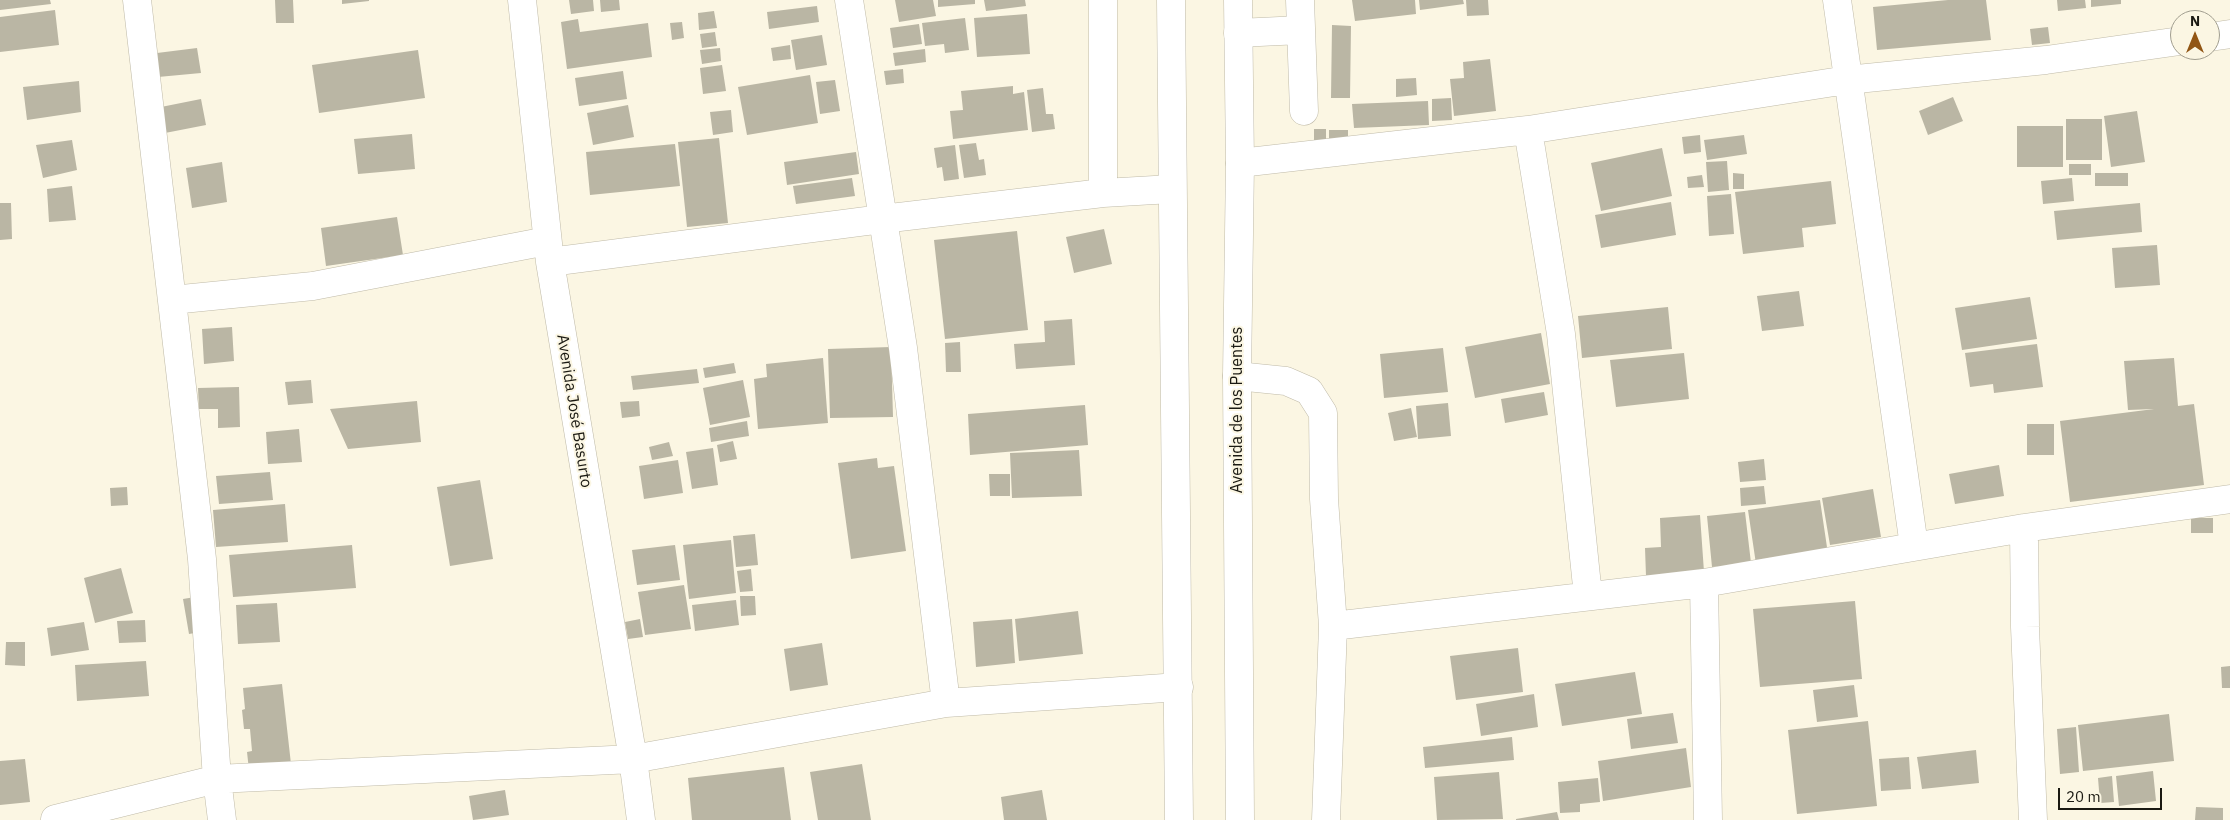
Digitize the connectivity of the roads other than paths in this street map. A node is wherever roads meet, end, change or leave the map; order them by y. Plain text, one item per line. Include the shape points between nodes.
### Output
1 (137, 0) edge
2 (522, 0) edge
3 (849, 0) edge
4 (1103, 0) edge
5 (1171, 0) edge
6 (1238, 0) edge
7 (1300, 0) edge
8 (1837, 0) edge
9 (1301, 30) junction
10 (1238, 33) junction
11 (2170, 42) edge
12 (1847, 80) junction
13 (1304, 112) dead end
14 (1528, 130) junction
15 (1240, 163) junction
16 (1172, 189) junction
17 (1103, 193) junction
18 (882, 219) junction
19 (549, 252) junction
20 (172, 300) junction
21 (1236, 376) junction
22 (2230, 499) edge
23 (2024, 528) junction
24 (1914, 546) junction
25 (1704, 583) junction
26 (1588, 596) junction
27 (1333, 626) junction
28 (1178, 687) junction
29 (946, 703) junction
30 (633, 759) junction
31 (217, 779) junction
32 (55, 819) edge
33 (222, 820) edge
34 (641, 820) edge
35 (1180, 820) edge
36 (1240, 820) edge
37 (1326, 820) edge
38 (1708, 820) edge
39 (2033, 820) edge

1 - 20 street
2 - 19 street, Avenida José Basurto
3 - 18 street
4 - 17 street
5 - 16 street
6 - 10 street, Avenida de los Puentes
7 - 9 street
8 - 12 street
9 - 10 street
9 - 13 street
10 - 15 street, Avenida de los Puentes
11 - 12 street via 2046,60
12 - 14 street
12 - 24 street
14 - 15 street
14 - 26 street via 1561,334
15 - 21 street, Avenida de los Puentes
16 - 17 street
16 - 28 street
17 - 18 street
18 - 19 street
18 - 29 street via 903,348
19 - 20 street via 313,286
19 - 30 street, Avenida José Basurto
20 - 31 street via 202,559
21 - 27 street via 1286,381 1309,391 1323,413 1324,499
21 - 36 street, Avenida de los Puentes
22 - 23 street
23 - 24 street
23 - 39 street
24 - 25 street
25 - 26 street
25 - 38 street
26 - 27 street
27 - 37 street
28 - 29 street
28 - 35 street
29 - 30 street
30 - 31 street
30 - 34 street, Avenida José Basurto
31 - 32 street
31 - 33 street

